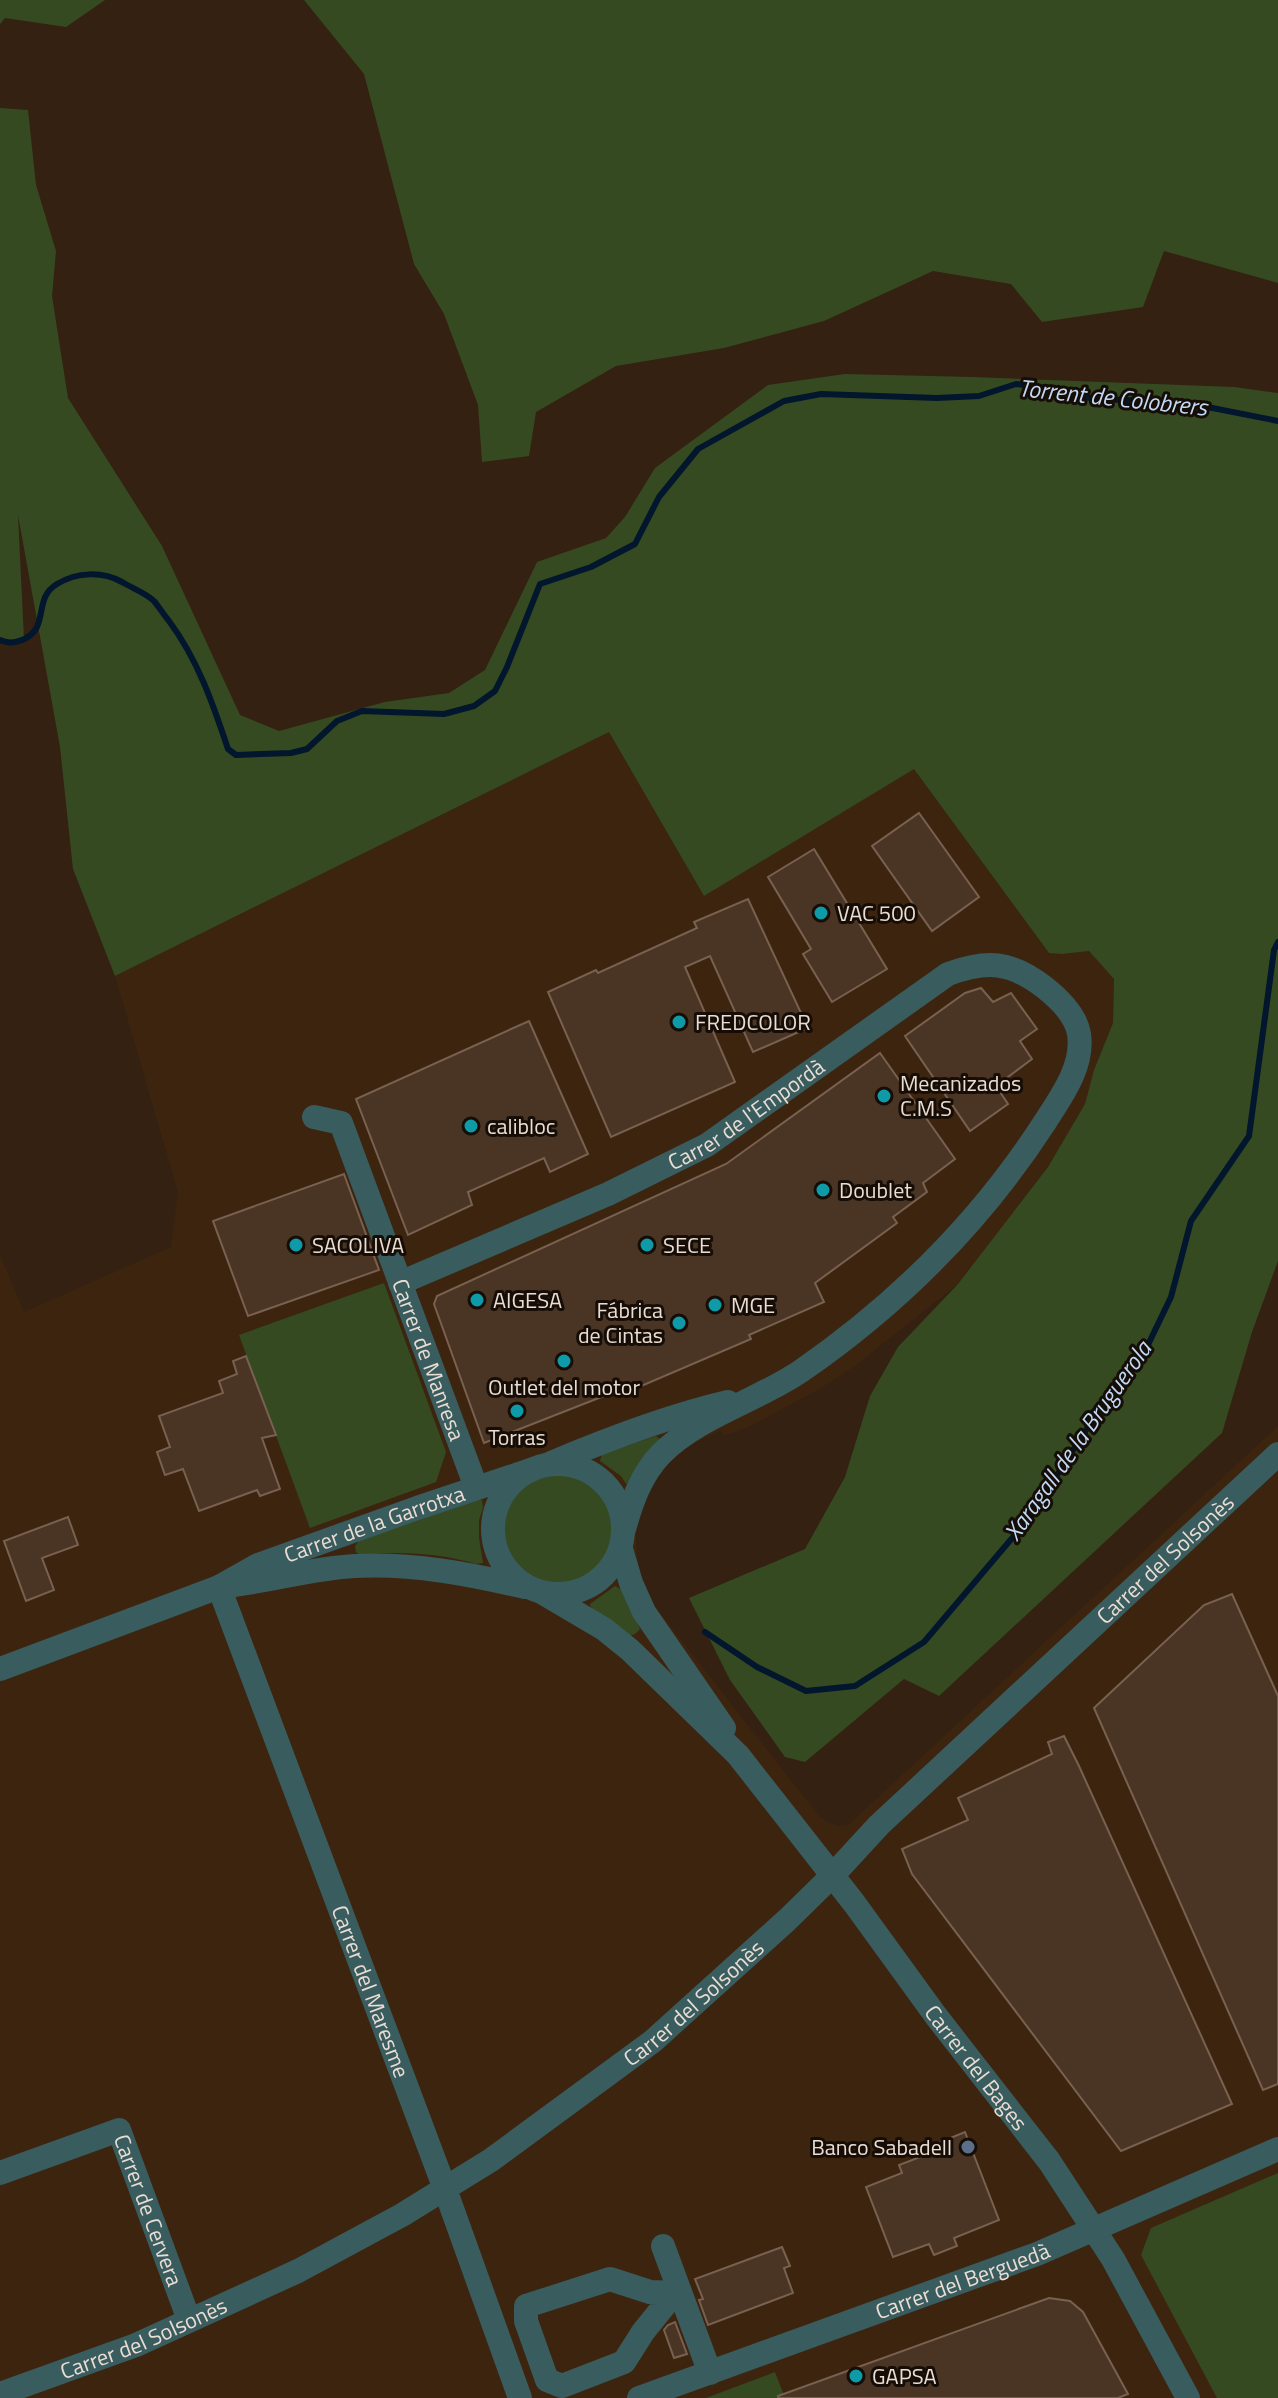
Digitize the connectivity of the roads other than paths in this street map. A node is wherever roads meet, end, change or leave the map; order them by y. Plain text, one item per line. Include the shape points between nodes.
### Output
1 (1071, 1013) joint
2 (314, 1117) dead end
3 (400, 1283) junction
4 (761, 1394) junction
5 (1278, 1454) edge
6 (540, 1467) junction
7 (476, 1487) junction
8 (622, 1539) junction
9 (219, 1587) junction
10 (536, 1591) junction
11 (0, 1669) edge
12 (738, 1755) junction
13 (832, 1876) junction
14 (1278, 2149) edge
15 (0, 2173) edge
16 (445, 2189) junction
17 (1094, 2231) junction
18 (663, 2246) dead end
19 (680, 2293) junction
20 (189, 2320) junction
21 (710, 2373) junction
22 (0, 2394) edge
23 (520, 2398) edge
24 (639, 2398) edge
25 (1188, 2398) edge

1 - 3 street, Carrer de l'Empordà via 1020,971 984,964 948,974 707,1145 608,1194
1 - 4 street, Carrer de la Garrotxa via 1079,1033 1073,1073 1038,1133 986,1204 920,1275 852,1334
2 - 3 street, Carrer de Manresa via 341,1123
3 - 7 street, Carrer de Manresa
4 - 6 street, Carrer de la Garrotxa via 694,1410
4 - 8 street, Carrer de la Garrotxa via 700,1426 660,1455 633,1496
5 - 13 street, Carrer del Solsonès via 879,1825
6 - 7 street, Carrer de la Garrotxa
6 - 8 street via 568,1464 601,1480 621,1510
6 - 10 street via 516,1479 504,1493 493,1528 502,1564
7 - 9 street, Carrer de la Garrotxa via 258,1565
8 - 10 street via 614,1564 591,1586 568,1594
8 - 12 street, Carrer del Bages via 631,1583 644,1612
9 - 10 street, Carrer de la Garrotxa via 319,1570 391,1566 461,1573
9 - 11 street, Carrer de la Garrotxa
9 - 16 street, Carrer del Maresme
10 - 12 street, Carrer del Bages via 630,1650
12 - 13 street, Carrer del Bages
13 - 16 street, Carrer del Solsonès via 653,2041
13 - 17 street, Carrer del Bages via 1049,2161
14 - 17 street, Carrer del Berguedà
15 - 20 street, Carrer de Cervera via 119,2130
16 - 20 street, Carrer del Solsonès via 298,2271
16 - 23 street, Carrer del Maresme
17 - 21 street, Carrer del Berguedà
17 - 25 street, Carrer del Bages
18 - 19 street
19 - 19 street via 650,2292 610,2279 526,2306 526,2321 547,2380 562,2386 624,2362 668,2301
19 - 21 street
20 - 22 street, Carrer del Solsonès
21 - 24 street, Carrer del Berguedà

